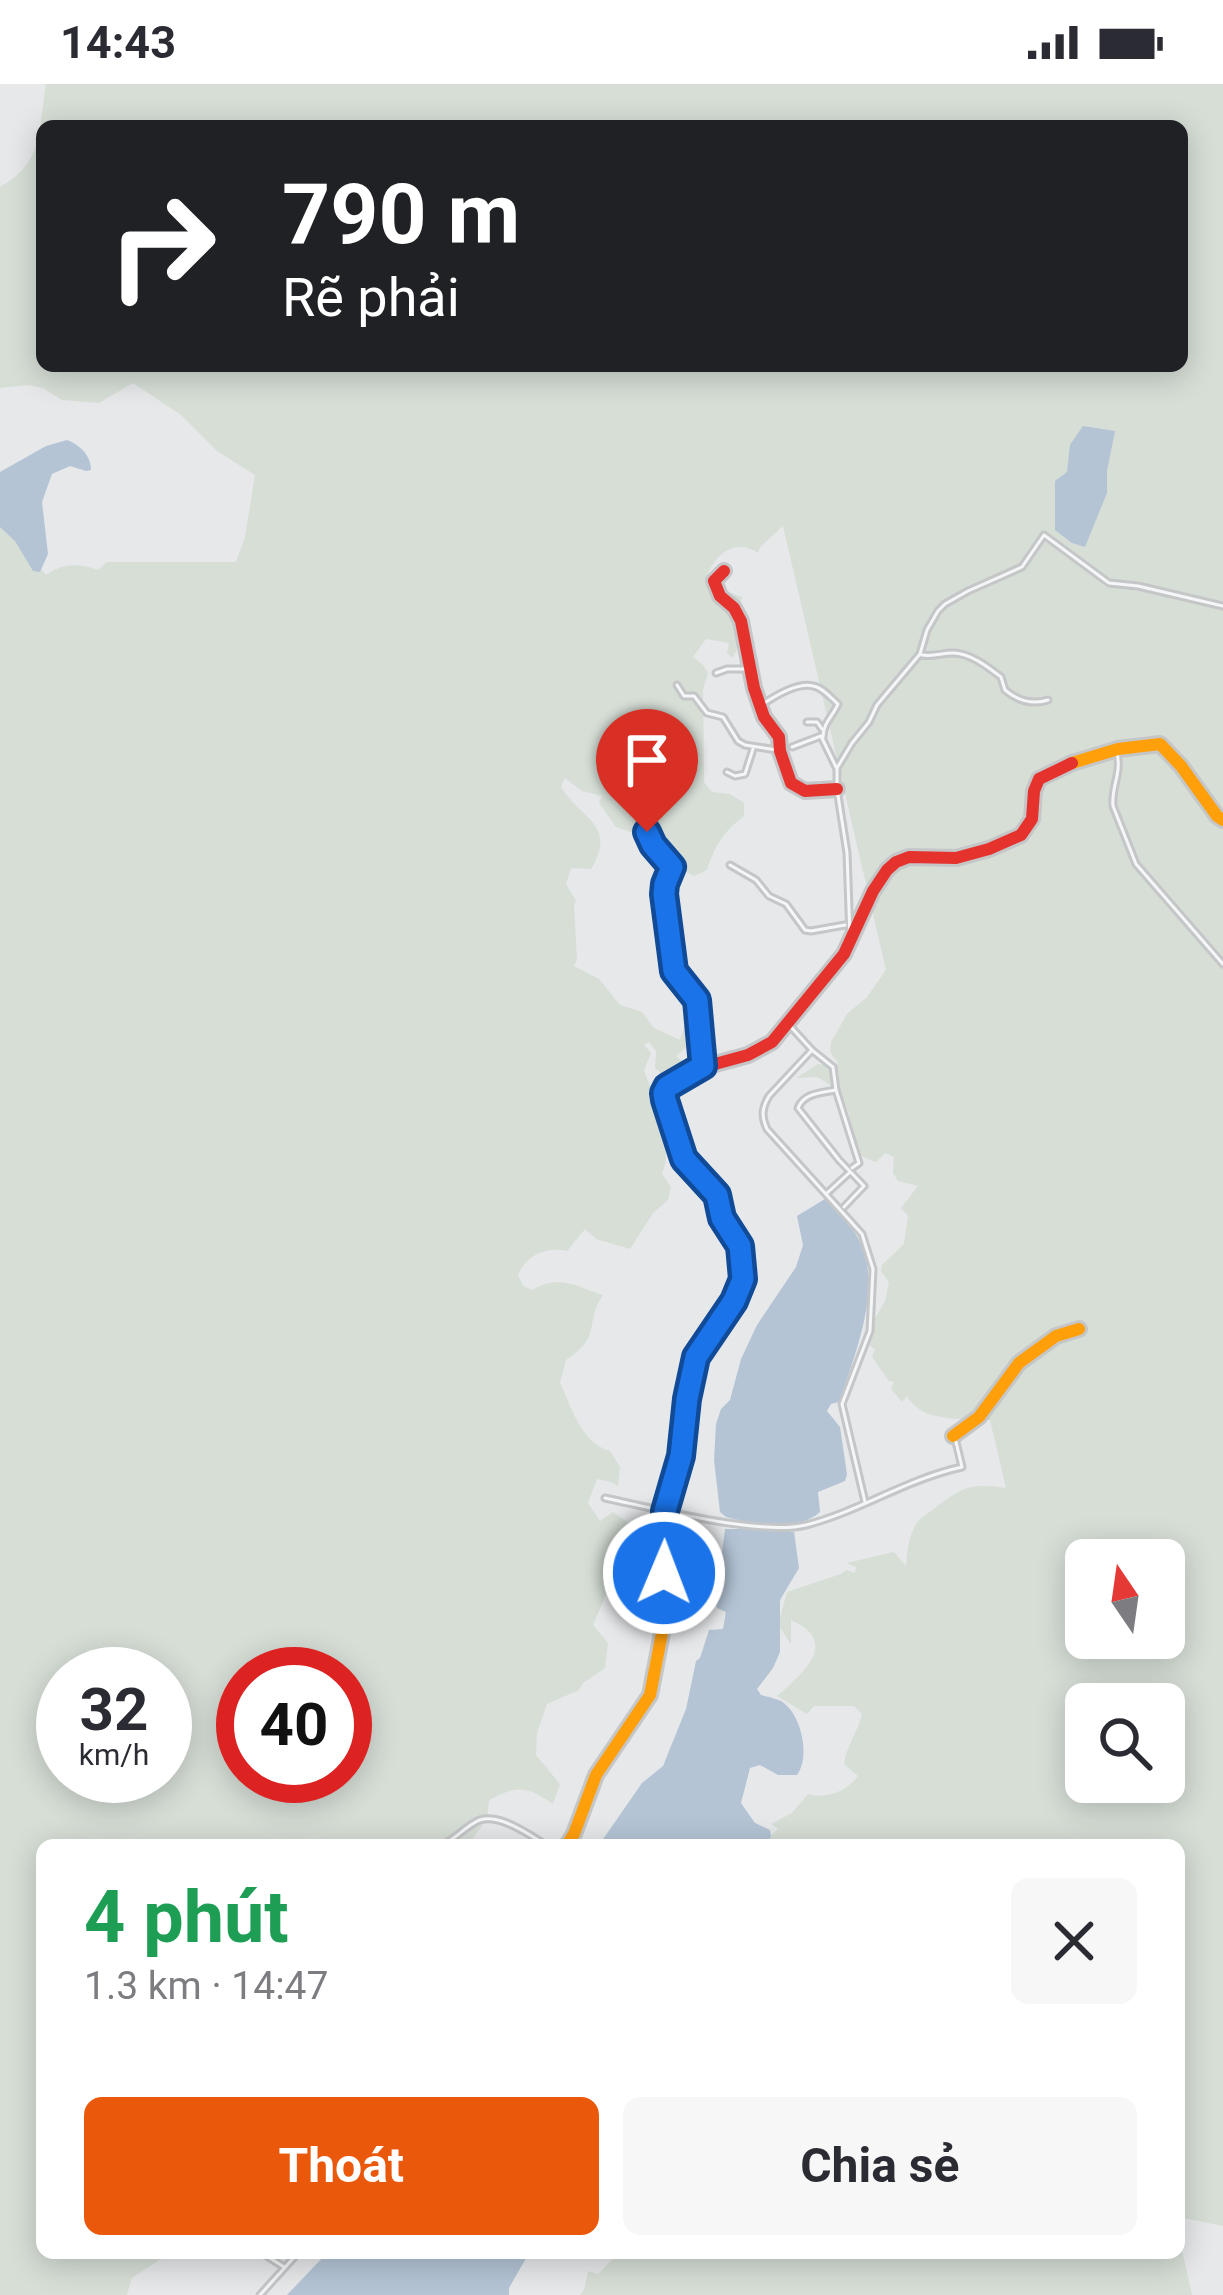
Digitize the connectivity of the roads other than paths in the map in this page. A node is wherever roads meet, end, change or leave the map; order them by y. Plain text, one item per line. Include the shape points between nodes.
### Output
1 (724, 571) dead end
2 (1223, 606) edge
3 (920, 654) junction
4 (749, 669) junction
5 (716, 673) dead end
6 (677, 685) dead end
7 (1048, 700) dead end
8 (760, 706) junction
9 (807, 722) dead end
10 (823, 734) junction
11 (754, 746) junction
12 (786, 749) junction
13 (1117, 751) junction
14 (837, 768) junction
15 (727, 772) dead end
16 (837, 789) junction
17 (1223, 820) edge
18 (639, 823) dead end
19 (730, 865) dead end
20 (850, 932) junction
21 (1223, 964) edge
22 (793, 1031) junction
23 (812, 1049) junction
24 (703, 1066) junction
25 (836, 1090) junction
26 (850, 1171) junction
27 (826, 1194) junction
28 (842, 1209) junction
29 (1079, 1330) dead end
30 (952, 1434) joint
31 (605, 1498) dead end
32 (865, 1502) junction
33 (665, 1511) junction
34 (455, 1839) edge
35 (535, 1839) edge
36 (571, 1839) edge
37 (272, 2259) edge
38 (293, 2259) edge
39 (286, 2268) junction
40 (260, 2295) edge

1 - 4 street via 715,588 741,621
2 - 3 street via 1109,583 1044,535 1022,567 945,604
3 - 7 street via 962,654 1001,677 1017,698
3 - 14 street
4 - 5 street
4 - 8 street
6 - 11 street via 723,717 738,741
8 - 10 street via 816,686 838,704
8 - 12 street
9 - 10 street via 818,722
10 - 12 street
10 - 14 street
11 - 12 street
11 - 15 street via 745,774
12 - 16 street via 793,786
13 - 17 street via 1158,743
13 - 20 street via 1048,770 1034,786 1024,835 952,859 908,855 891,866
13 - 21 street via 1113,806 1136,864
14 - 16 street
16 - 20 street
18 - 24 street via 672,867 664,894 671,961 697,1000
19 - 20 street via 786,904 806,930
20 - 22 street
22 - 23 street
22 - 24 street via 759,1052
23 - 25 street via 832,1067
23 - 27 street via 769,1096 763,1116
24 - 33 street via 664,1093 682,1154 717,1195 740,1246 743,1279 696,1357
25 - 26 street via 859,1163
25 - 26 street via 798,1108
26 - 27 street
26 - 28 street via 865,1188
27 - 28 street
28 - 32 street via 862,1234 874,1278 870,1331 842,1404
29 - 30 street via 1018,1363 979,1417
30 - 32 street via 962,1467
31 - 33 street
32 - 33 street via 801,1526
33 - 36 street via 663,1628 650,1695 596,1775
34 - 35 street via 485,1818
37 - 39 street
38 - 39 street
39 - 40 street

